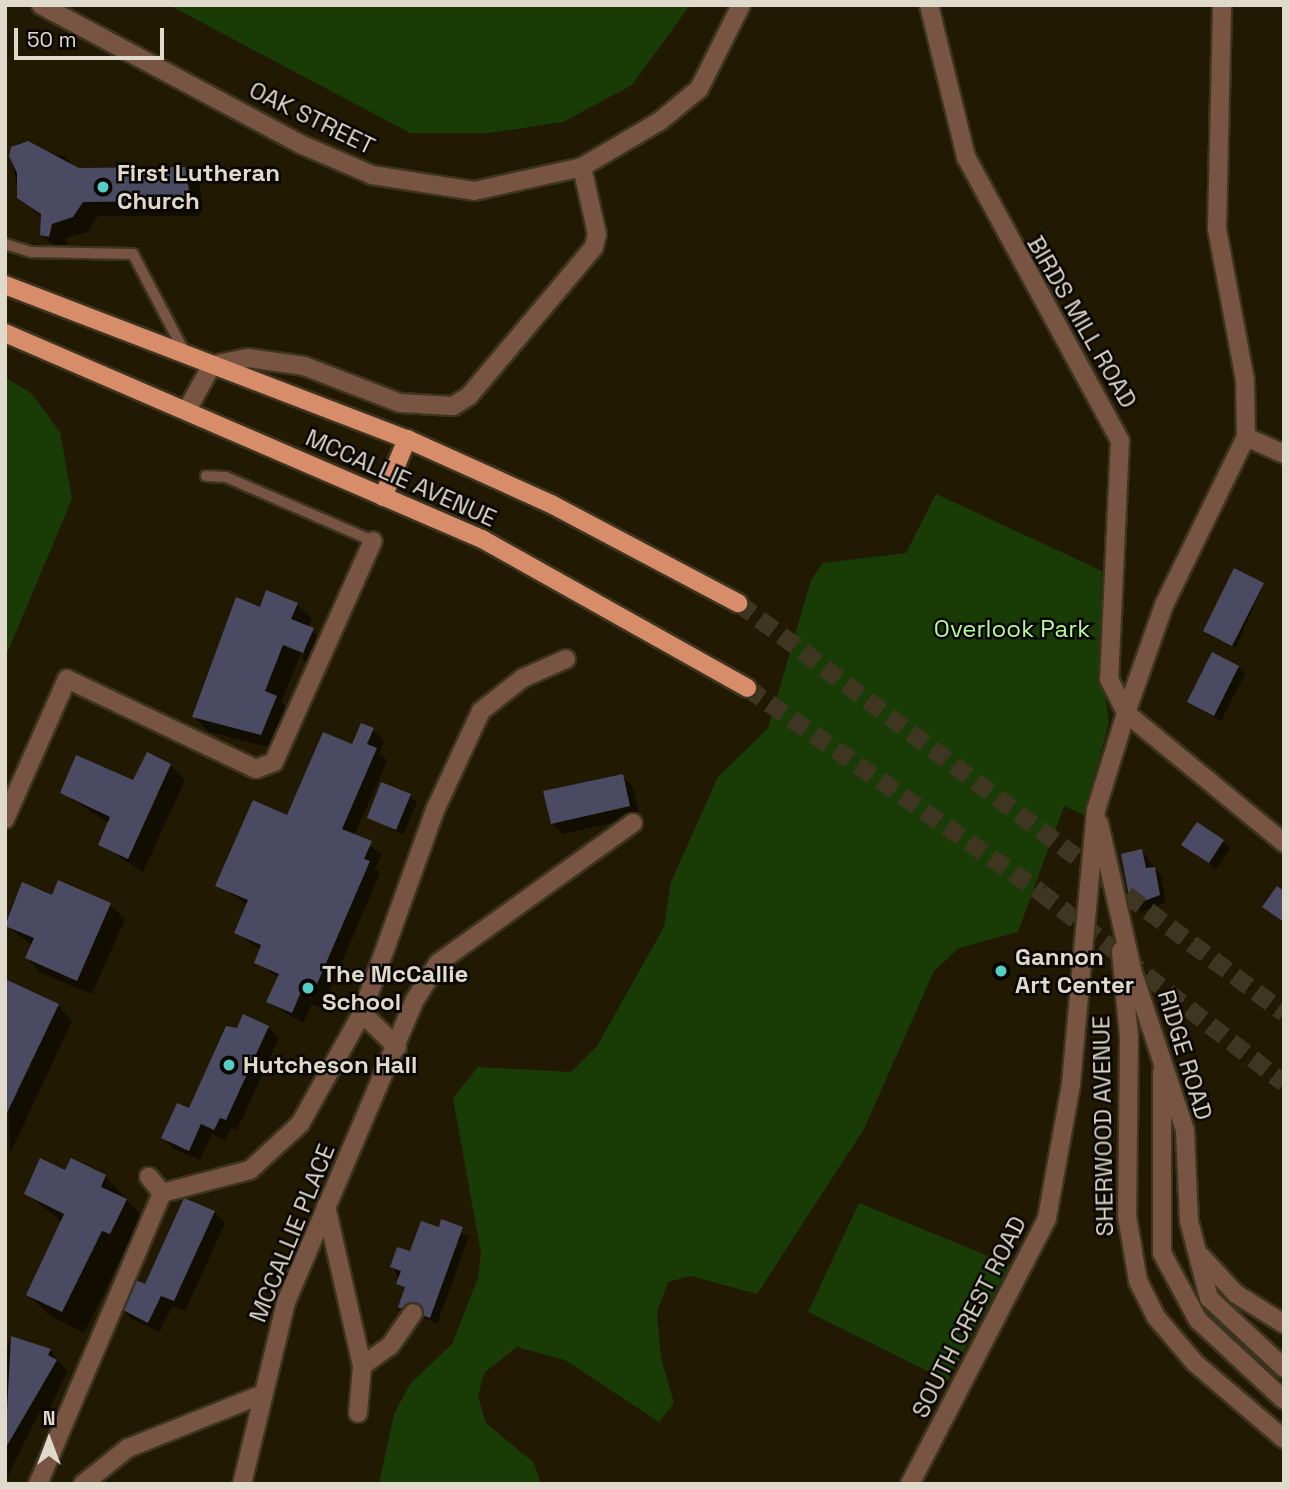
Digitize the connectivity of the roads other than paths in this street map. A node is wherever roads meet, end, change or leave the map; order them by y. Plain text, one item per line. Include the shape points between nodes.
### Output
1 (41, 5) edge
2 (741, 5) edge
3 (929, 5) edge
4 (1222, 5) edge
5 (582, 167) junction
6 (5, 244) edge
7 (5, 285) edge
8 (11, 336) edge
9 (186, 355) junction
10 (212, 365) junction
11 (187, 410) junction
12 (1246, 437) junction
13 (407, 439) junction
14 (1284, 454) edge
15 (206, 476) dead end
16 (383, 497) junction
17 (373, 541) joint
18 (738, 603) tunnel mouth
19 (566, 659) dead end
20 (747, 688) tunnel mouth
21 (1126, 713) junction
22 (1096, 810) junction
23 (5, 819) edge
24 (633, 823) dead end
25 (1284, 843) edge
26 (1121, 919) junction
27 (362, 1013) junction
28 (397, 1047) junction
29 (1162, 1061) junction
30 (149, 1177) dead end
31 (162, 1193) junction
32 (326, 1206) junction
33 (1195, 1248) junction
34 (413, 1313) dead end
35 (1284, 1324) edge
36 (362, 1366) junction
37 (1284, 1368) edge
38 (258, 1396) junction
39 (1284, 1400) edge
40 (358, 1413) dead end
41 (1284, 1438) edge
42 (38, 1484) edge
43 (83, 1484) edge
44 (242, 1484) edge
45 (910, 1484) edge

1 - 5 street, OAK STREET via 300,144 372,174 474,191
2 - 5 street, OAK STREET via 699,89 660,121
3 - 21 street, BIRDS MILL ROAD via 965,157 1120,441 1109,679
4 - 12 street via 1217,229 1245,380
5 - 10 street via 597,234 594,247 469,396 431,407 400,402 304,366 248,358
6 - 9 lane via 32,252 133,254
7 - 9 main road, MCCALLIE AVENUE
8 - 11 main road, MCCALLIE AVENUE
9 - 10 main road, MCCALLIE AVENUE
10 - 11 street
10 - 13 main road, MCCALLIE AVENUE
11 - 16 main road, MCCALLIE AVENUE
12 - 14 street
12 - 21 street, SOUTH CREST ROAD via 1164,605
13 - 16 main road
13 - 18 main road, MCCALLIE AVENUE via 551,504
15 - 17 lane via 226,477
16 - 20 main road, MCCALLIE AVENUE via 519,558
17 - 23 street via 274,761 256,769 67,679
19 - 27 street via 523,678 481,711 436,808
21 - 22 street, SOUTH CREST ROAD
21 - 25 street
22 - 26 street, RIDGE ROAD
22 - 45 street, SOUTH CREST ROAD via 1070,1084 1047,1218
24 - 28 street, MCCALLIE PLACE via 438,963
26 - 29 street, RIDGE ROAD
26 - 41 street, SHERWOOD AVENUE via 1130,1051 1127,1216 1138,1281 1156,1317 1195,1363
27 - 28 street
27 - 31 street via 300,1124 250,1170
28 - 32 street, MCCALLIE PLACE
29 - 33 street, RIDGE ROAD via 1185,1130 1185,1187
29 - 39 street via 1162,1253 1198,1320
30 - 31 street
31 - 42 street
32 - 36 street
32 - 38 street, MCCALLIE PLACE via 286,1302
33 - 35 street via 1236,1294
33 - 37 street, RIDGE ROAD via 1209,1298
34 - 36 street via 390,1346
36 - 40 street
38 - 43 street via 128,1448
38 - 44 street, MCCALLIE PLACE

